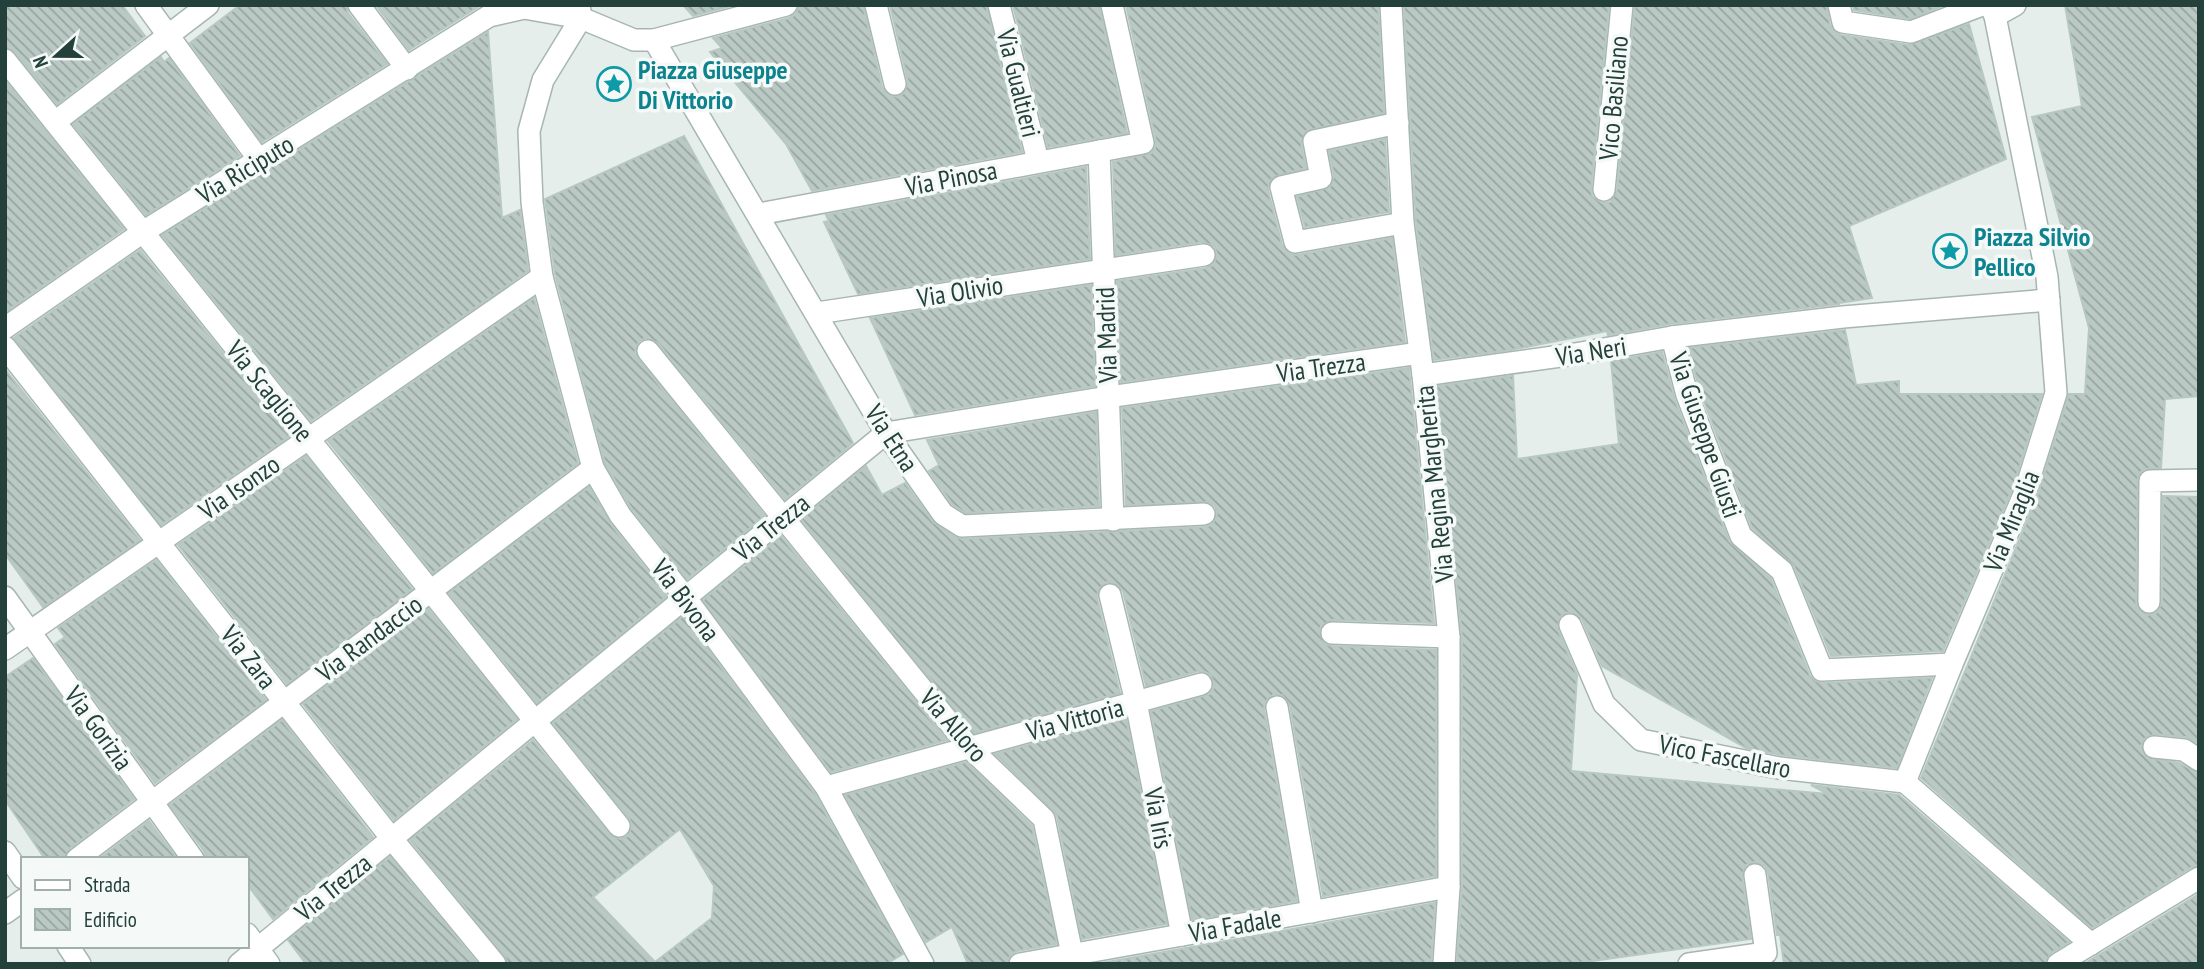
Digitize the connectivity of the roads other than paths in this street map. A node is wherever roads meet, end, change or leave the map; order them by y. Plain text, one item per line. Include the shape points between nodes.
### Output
1 (146, 5) edge
2 (208, 5) edge
3 (359, 5) edge
4 (876, 5) edge
5 (999, 5) edge
6 (1112, 5) edge
7 (1391, 5) edge
8 (1622, 5) edge
9 (1839, 5) edge
10 (2015, 5) edge
11 (781, 6) edge
12 (1989, 9) edge
13 (580, 12) edge
14 (168, 36) junction
15 (654, 40) junction
16 (5, 60) edge
17 (407, 69) junction
18 (895, 84) dead end
19 (55, 122) junction
20 (1398, 123) junction
21 (1099, 151) junction
22 (260, 161) junction
23 (1038, 162) junction
24 (1604, 190) dead end
25 (759, 214) junction
26 (1403, 223) junction
27 (143, 232) junction
28 (1204, 255) dead end
29 (1103, 269) junction
30 (542, 277) junction
31 (2049, 300) junction
32 (817, 313) junction
33 (5, 328) edge
34 (1672, 337) junction
35 (5, 347) edge
36 (648, 351) dead end
37 (1420, 353) junction
38 (1423, 375) junction
39 (1108, 397) junction
40 (886, 433) junction
41 (308, 439) junction
42 (593, 468) junction
43 (2199, 480) edge
44 (1205, 514) dead end
45 (782, 519) junction
46 (1113, 520) junction
47 (159, 542) junction
48 (431, 591) junction
49 (1110, 595) dead end
50 (5, 597) edge
51 (685, 597) junction
52 (2149, 602) dead end
53 (1570, 625) dead end
54 (30, 632) junction
55 (1332, 633) dead end
56 (1449, 637) junction
57 (5, 649) edge
58 (1952, 664) junction
59 (1201, 684) dead end
60 (285, 702) junction
61 (1136, 702) junction
62 (1277, 706) dead end
63 (534, 721) junction
64 (2154, 747) dead end
65 (970, 748) junction
66 (2199, 760) edge
67 (1905, 782) junction
68 (827, 787) junction
69 (152, 802) junction
70 (619, 826) dead end
71 (392, 839) junction
72 (5, 852) edge
73 (80, 857) edge
74 (192, 857) edge
75 (21, 875) edge
76 (1755, 876) dead end
77 (2199, 878) edge
78 (1449, 887) junction
79 (21, 902) edge
80 (1312, 912) junction
81 (5, 914) edge
82 (1182, 935) junction
83 (2091, 944) junction
84 (69, 948) edge
85 (258, 949) edge
86 (1072, 954) junction
87 (79, 964) edge
88 (239, 964) edge
89 (495, 964) edge
90 (923, 964) edge
91 (1020, 964) edge
92 (1444, 964) edge
93 (1689, 964) edge
94 (2058, 964) edge

1 - 14 street
2 - 14 street
3 - 17 street
4 - 18 street
5 - 23 street, Via Gualtieri
6 - 21 street, Via Pinosa via 1143,143
7 - 20 street, Via Regina Margherita
8 - 24 street, Vico Basiliano
9 - 12 street via 1843,22 1911,32
10 - 12 street
11 - 15 street
12 - 31 street, Via Miraglia
13 - 15 street via 634,40
13 - 17 street, Via Riciputo via 524,8 489,16
13 - 30 street, Via Bivona via 543,80 529,131
14 - 19 street
14 - 22 street
15 - 25 street, Via Etna
16 - 19 street, Via Scaglione
17 - 22 street, Via Riciputo
19 - 27 street, Via Scaglione
20 - 26 street, Via Regina Margherita
20 - 26 street via 1314,141 1321,178 1282,187 1295,242
21 - 23 street, Via Pinosa
21 - 29 street, Via Madrid
22 - 27 street, Via Riciputo
23 - 25 street, Via Pinosa
25 - 32 street, Via Etna
26 - 37 street, Via Regina Margherita
27 - 33 street, Via Riciputo
27 - 41 street, Via Scaglione
28 - 29 street, Via Olivio
29 - 32 street, Via Olivio
29 - 39 street, Via Madrid
30 - 41 street, Via Isonzo
30 - 42 street, Via Bivona
31 - 34 street, Via Neri
31 - 58 street, Via Miraglia via 2056,393 2025,492
32 - 40 street, Via Etna
34 - 38 street, Via Neri
34 - 58 street, Via Giuseppe Giusti via 1687,394 1741,536 1782,571 1822,670
35 - 47 street, Via Zara
36 - 45 street, Via Alloro
37 - 38 street, Via Regina Margherita
37 - 39 street, Via Trezza
38 - 56 street, Via Regina Margherita
39 - 40 street, Via Trezza
39 - 46 street, Via Madrid
40 - 45 street, Via Trezza
40 - 46 street, Via Etna via 943,514 962,527
41 - 47 street, Via Isonzo
41 - 48 street, Via Scaglione
42 - 48 street, Via Randaccio
42 - 51 street, Via Bivona via 620,515
43 - 52 street via 2150,481
44 - 46 street, Via Etna
45 - 51 street, Via Trezza
45 - 65 street, Via Alloro
47 - 54 street, Via Isonzo
47 - 60 street, Via Zara
48 - 60 street, Via Randaccio
48 - 63 street, Via Scaglione
49 - 61 street, Via Iris
50 - 54 street, Via Gorizia
51 - 63 street, Via Trezza
51 - 68 street, Via Bivona
53 - 67 street, Vico Fascellaro via 1604,704 1641,740 1779,768
54 - 57 street, Via Isonzo
54 - 69 street, Via Gorizia
55 - 56 street
56 - 78 street, Via Regina Margherita
58 - 67 street, Via Miraglia
59 - 61 street, Via Vittoria
60 - 69 street, Via Randaccio
60 - 71 street, Via Zara
61 - 65 street, Via Vittoria
61 - 82 street, Via Iris
62 - 80 street
63 - 70 street, Via Scaglione
63 - 71 street, Via Trezza
64 - 66 street via 2184,750
65 - 68 street, Via Vittoria
65 - 86 street, Via Alloro via 1044,819
67 - 83 street
68 - 90 street, Via Bivona
69 - 73 street, Via Randaccio
69 - 74 street, Via Gorizia
71 - 85 street, Via Trezza
71 - 89 street, Via Zara
72 - 75 street
76 - 93 street via 1766,953
77 - 83 street
78 - 80 street, Via Fadale
78 - 92 street, Via Regina Margherita
79 - 81 street
80 - 82 street, Via Fadale
82 - 86 street, Via Fadale
83 - 94 street
84 - 87 street
85 - 88 street, Via Trezza
86 - 91 street, Via Fadale

